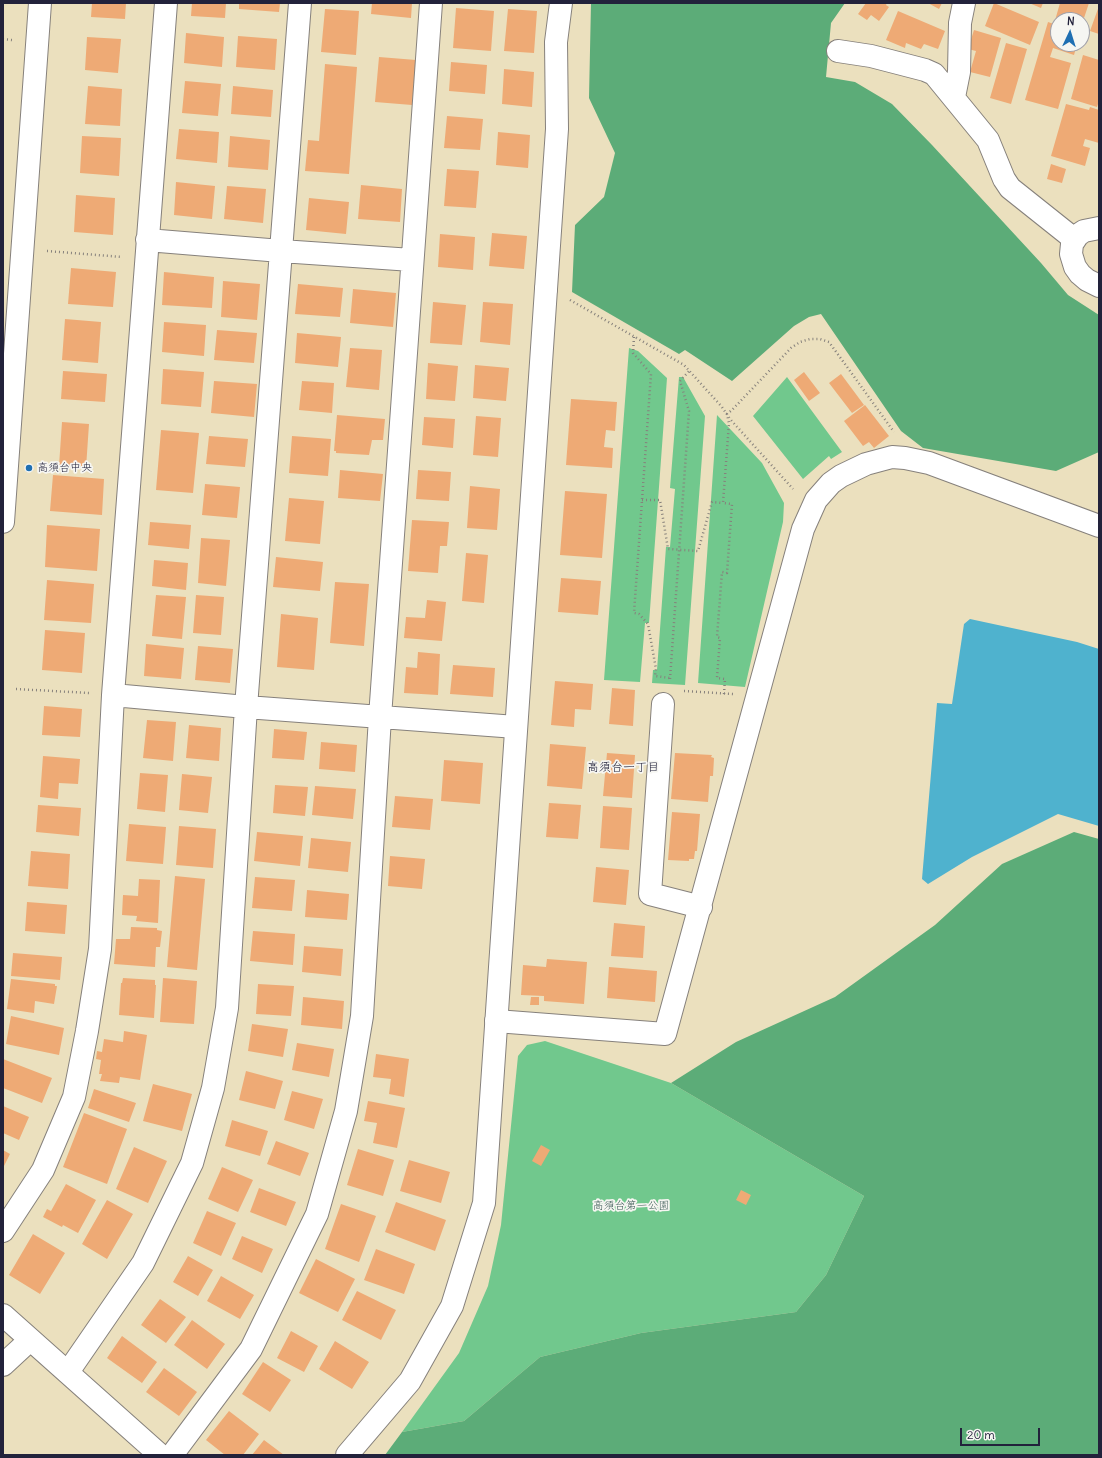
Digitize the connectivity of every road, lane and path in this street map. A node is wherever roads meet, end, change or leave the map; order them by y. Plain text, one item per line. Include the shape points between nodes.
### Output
1 (40, 3) edge
2 (166, 3) edge
3 (300, 3) edge
4 (431, 3) edge
5 (561, 3) edge
6 (964, 3) edge
7 (3, 39) edge
8 (12, 40) dead end
9 (838, 51) dead end
10 (954, 97) junction
11 (1099, 228) edge
12 (1074, 239) junction
13 (146, 249) junction
14 (47, 251) dead end
15 (281, 251) junction
16 (412, 260) junction
17 (1099, 286) edge
18 (566, 298) dead end
19 (634, 337) junction
20 (689, 371) junction
21 (727, 414) junction
22 (905, 458) junction
23 (798, 494) dead end
24 (642, 500) junction
25 (723, 503) junction
26 (3, 522) edge
27 (1099, 526) edge
28 (679, 550) junction
29 (670, 678) junction
30 (16, 689) dead end
31 (670, 692) junction
32 (113, 695) junction
33 (246, 707) junction
34 (380, 717) junction
35 (516, 727) junction
36 (701, 907) junction
37 (496, 1021) junction
38 (3, 1230) edge
39 (3, 1315) edge
40 (30, 1340) junction
41 (3, 1365) edge
42 (68, 1372) junction
43 (160, 1455) edge
44 (172, 1455) edge
45 (347, 1455) edge

1 - 26 street
2 - 13 street
3 - 15 street
4 - 16 street
5 - 35 street via 556,42 557,129
6 - 10 street via 960,23 959,72
7 - 8 path
9 - 10 street via 871,56 925,70 934,74
10 - 12 street via 988,140 1010,188
11 - 12 street via 1084,231
12 - 17 street via 1071,254 1075,267 1087,280
13 - 14 path
13 - 15 street
13 - 32 street
15 - 16 street
15 - 33 street
16 - 34 street
18 - 19 path
19 - 20 path via 684,365
19 - 24 path via 633,353 650,374
20 - 21 path
20 - 28 path via 680,381 689,411
21 - 22 path via 791,348 800,342 820,339 829,342 904,446
21 - 23 path
21 - 25 path via 729,423
22 - 27 street via 929,463
22 - 36 street via 878,460 853,469 831,483 812,507 803,529
24 - 28 path via 660,500 668,549
24 - 29 path via 634,613 639,614 648,624 655,676
25 - 28 path via 712,502 698,551
25 - 31 path via 732,504 727,573 722,572 717,637 720,638 717,678 725,679 722,694
28 - 29 path
29 - 31 path
30 - 32 path
31 - 36 street via 650,894
32 - 33 street
32 - 38 street via 100,950 74,1097 43,1170
33 - 34 street
33 - 42 street via 227,1008 213,1088 192,1163 143,1263
34 - 35 street
34 - 44 street via 362,1016 340,1134 317,1214 251,1349
35 - 37 street
36 - 37 street via 665,1034
37 - 45 street via 484,1203 452,1306 410,1381
39 - 40 street
40 - 41 street
40 - 42 street
42 - 43 street

